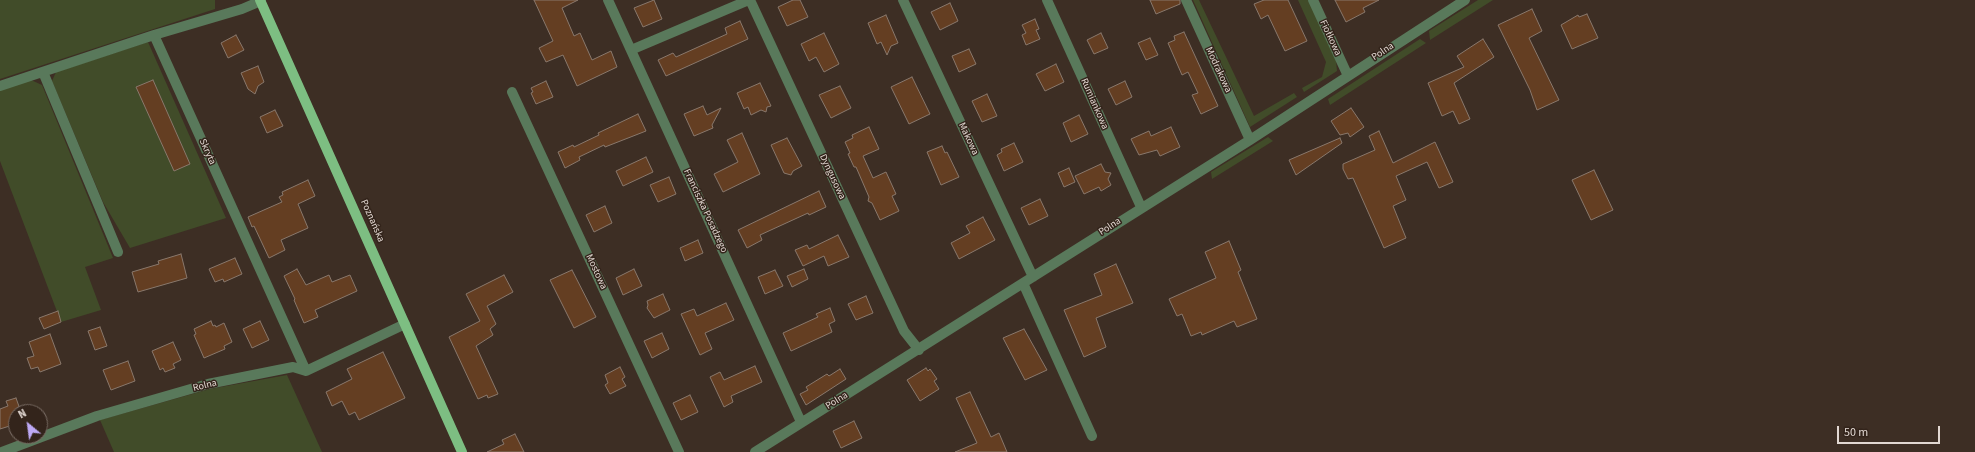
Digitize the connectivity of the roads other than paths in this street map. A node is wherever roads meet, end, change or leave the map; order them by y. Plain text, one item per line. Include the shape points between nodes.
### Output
1 (260, 0) edge
2 (608, 0) edge
3 (749, 0) edge
4 (903, 0) edge
5 (1047, 0) edge
6 (1186, 0) edge
7 (1313, 0) edge
8 (1464, 0) edge
9 (154, 36) junction
10 (631, 50) junction
11 (43, 72) junction
12 (1348, 76) junction
13 (0, 86) edge
14 (512, 92) dead end
15 (1250, 140) junction
16 (1141, 207) junction
17 (118, 252) dead end
18 (1033, 277) junction
19 (1023, 284) junction
20 (405, 324) junction
21 (919, 350) junction
22 (306, 371) junction
23 (801, 422) junction
24 (1092, 436) dead end
25 (2, 452) edge
26 (462, 452) edge
27 (679, 452) edge
28 (755, 452) edge

1 - 9 street
1 - 20 main road, Poznańska
2 - 10 street, Franciszka Posadzego
3 - 10 street, Dyngusowa
3 - 21 street, Dyngusowa via 904,331
4 - 18 street, Makowa
5 - 16 street, Rumiankowa
6 - 15 street, Modrakowa
7 - 12 street, Fiołkowa
8 - 12 street, Polna
9 - 11 street
9 - 22 street, Skryta
10 - 23 street, Franciszka Posadzego
11 - 13 street
11 - 17 street
12 - 15 street, Polna
14 - 27 street, Mostowa
15 - 16 street, Polna
16 - 18 street, Polna
18 - 19 street, Polna
19 - 21 street, Polna
19 - 24 street
20 - 22 street
20 - 26 main road, Poznańska
21 - 23 street, Polna
22 - 25 street, Rolna via 293,367 208,384 97,416
23 - 28 street, Polna

